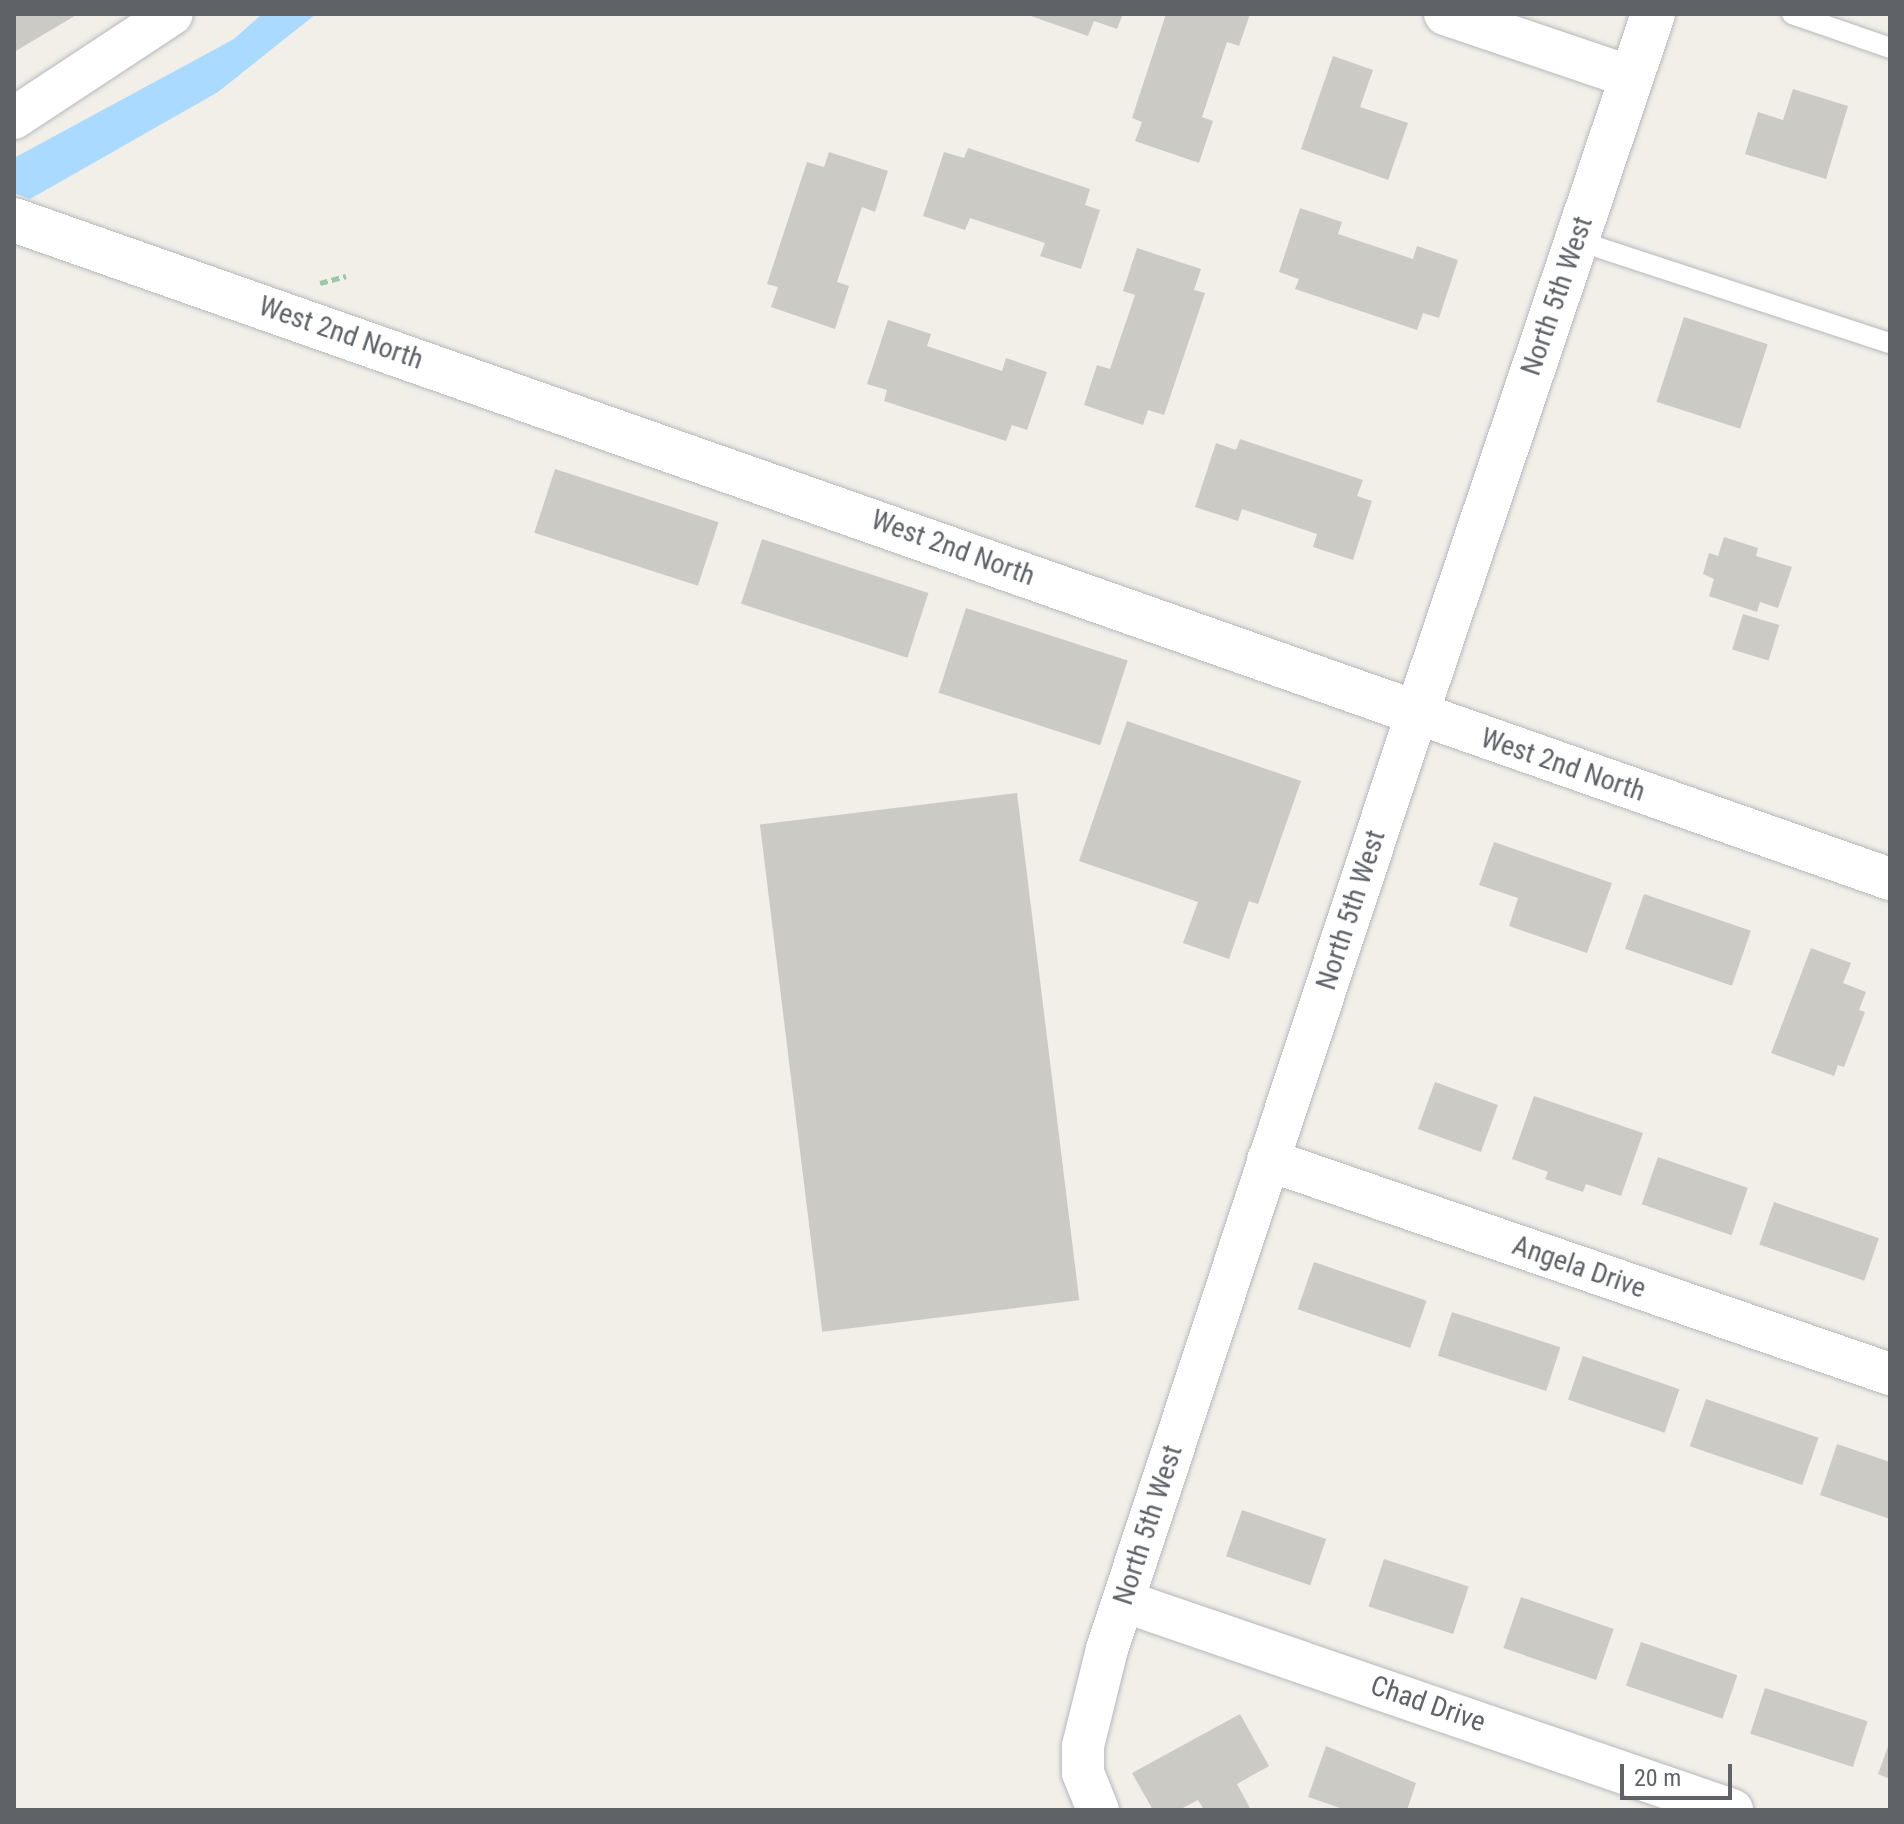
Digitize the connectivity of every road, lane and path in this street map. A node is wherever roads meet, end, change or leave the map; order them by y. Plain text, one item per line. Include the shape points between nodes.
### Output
1 (172, 14) edge
2 (1445, 14) edge
3 (1653, 14) edge
4 (1792, 14) edge
5 (1890, 48) edge
6 (1631, 77) junction
7 (14, 118) edge
8 (14, 220) edge
9 (1576, 240) junction
10 (1890, 343) edge
11 (1417, 713) junction
12 (1890, 879) edge
13 (1268, 1160) junction
14 (1890, 1374) edge
15 (1123, 1601) junction
16 (1098, 1810) edge
17 (1732, 1810) edge

1 - 7 street
2 - 6 street
3 - 6 street, North 5th West
4 - 5 lane
6 - 9 street, North 5th West
8 - 11 street, West 2nd North
9 - 10 lane
9 - 11 street, North 5th West
11 - 12 street, West 2nd North
11 - 13 street, North 5th West
13 - 14 street, Angela Drive
13 - 15 street, North 5th West
15 - 16 street, North 5th West via 1083,1746 1083,1773
15 - 17 street, Chad Drive

